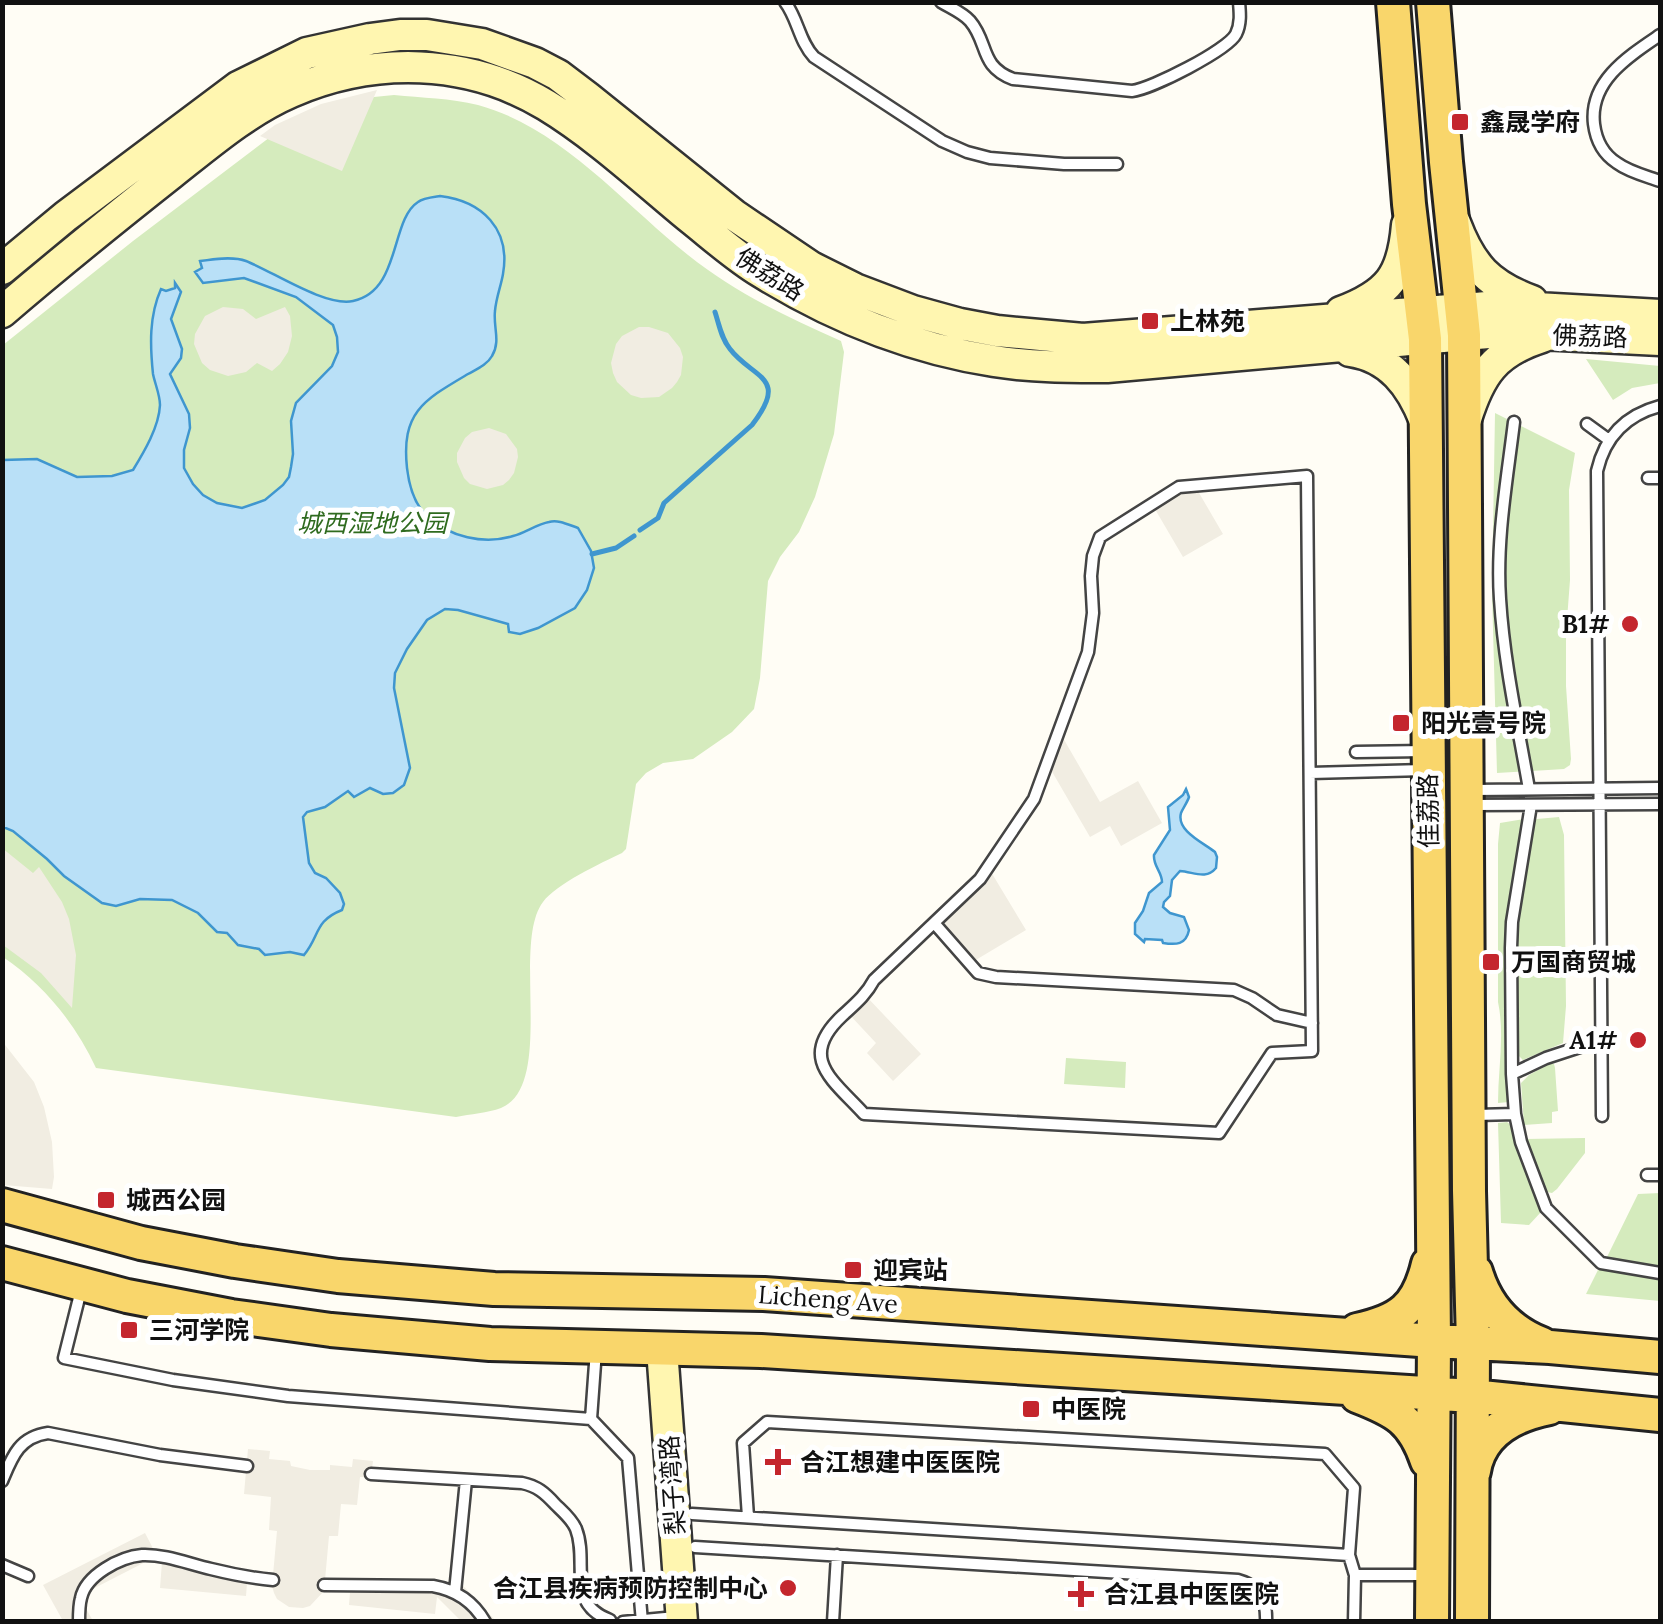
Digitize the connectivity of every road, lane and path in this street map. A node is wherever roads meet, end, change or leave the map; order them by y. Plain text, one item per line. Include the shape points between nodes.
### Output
1 (785, 2) edge
2 (942, 2) edge
3 (1239, 2) edge
4 (1393, 2) edge
5 (1433, 2) edge
6 (1660, 35) edge
7 (1446, 162) junction
8 (1116, 164) dead end
9 (1405, 164) junction
10 (1660, 181) edge
11 (1409, 204) junction
12 (1451, 211) junction
13 (2, 269) edge
14 (2, 312) edge
15 (1660, 315) edge
16 (1463, 322) junction
17 (1559, 322) junction
18 (1424, 325) junction
19 (1321, 334) junction
20 (1660, 340) edge
21 (1660, 406) edge
22 (1465, 422) junction
23 (1514, 422) dead end
24 (1588, 424) dead end
25 (1426, 426) junction
26 (1609, 440) junction
27 (1427, 473) junction
28 (1465, 474) junction
29 (1356, 752) dead end
30 (1428, 761) junction
31 (1310, 773) junction
32 (1599, 788) junction
33 (1660, 788) edge
34 (1530, 789) junction
35 (1467, 798) junction
36 (1599, 804) junction
37 (1660, 804) edge
38 (1530, 805) junction
39 (935, 924) junction
40 (1312, 1023) junction
41 (1601, 1040) junction
42 (1512, 1074) junction
43 (1514, 1114) junction
44 (1468, 1115) junction
45 (1602, 1116) dead end
46 (1648, 1175) dead end
47 (1660, 1175) edge
48 (1433, 1192) junction
49 (1469, 1192) junction
50 (2, 1205) edge
51 (1434, 1240) junction
52 (1470, 1243) junction
53 (2, 1263) edge
54 (1660, 1273) edge
55 (82, 1284) junction
56 (1334, 1334) junction
57 (1373, 1337) junction
58 (1434, 1342) junction
59 (1473, 1343) junction
60 (596, 1347) junction
61 (1546, 1347) junction
62 (672, 1349) junction
63 (1660, 1357) edge
64 (1319, 1387) junction
65 (1369, 1390) junction
66 (1432, 1393) junction
67 (1472, 1396) junction
68 (1552, 1403) junction
69 (1660, 1415) edge
70 (591, 1419) junction
71 (246, 1466) dead end
72 (371, 1474) dead end
73 (1432, 1476) junction
74 (466, 1480) junction
75 (2, 1481) edge
76 (1472, 1485) junction
77 (692, 1514) junction
78 (748, 1517) junction
79 (1432, 1530) junction
80 (1472, 1530) junction
81 (694, 1547) junction
82 (837, 1555) junction
83 (1349, 1555) junction
84 (2, 1565) edge
85 (1355, 1575) junction
86 (28, 1576) dead end
87 (1432, 1576) junction
88 (273, 1580) dead end
89 (324, 1585) dead end
90 (455, 1592) junction
91 (610, 1620) edge
92 (688, 1620) edge
93 (642, 1621) edge
94 (79, 1622) edge
95 (485, 1622) edge
96 (621, 1622) edge
97 (833, 1622) edge
98 (1266, 1622) edge
99 (1354, 1622) edge
100 (1432, 1622) edge
101 (1472, 1622) edge

1 - 8 lane via 814,57 942,142 990,158
2 - 3 lane via 969,20 989,63 1006,77 1132,91 1227,45 1238,28
4 - 9 main road, 佳荔路
5 - 7 main road, 佳荔路
6 - 10 lane via 1612,72 1593,110 1596,138 1607,154
7 - 9 main road
7 - 12 main road, 佳荔路
9 - 11 main road, 佳荔路
11 - 18 main road, 佳荔路
11 - 19 main road via 1398,270 1380,292
12 - 16 main road, 佳荔路
12 - 17 main road via 1484,274 1543,305
13 - 19 main road, 佛荔路 via 238,87 307,53 428,35 482,44 558,75 772,242 811,267 913,311 997,331 1083,339
14 - 19 main road, 佛荔路 via 264,105 347,73 403,66 475,74 524,92 570,120 758,270 846,318 905,340 994,361 1132,366
15 - 17 main road, 佛荔路
16 - 17 main road, 佛荔路 via 1499,332
16 - 18 main road, 佛荔路
16 - 22 main road, 佳荔路
17 - 20 main road, 佛荔路
17 - 22 main road via 1489,367
18 - 19 main road, 佛荔路
18 - 25 main road, 佳荔路
19 - 25 main road via 1392,369 1412,392
21 - 26 lane via 1633,416
22 - 28 main road, 佳荔路
23 - 34 lane via 1500,598
24 - 26 lane
25 - 27 main road, 佳荔路
26 - 32 lane via 1596,484
27 - 28 main road
27 - 30 main road, 佳荔路
28 - 35 main road, 佳荔路
29 - 30 lane
30 - 31 lane
30 - 48 main road, 佳荔路
31 - 39 lane via 1306,476 1179,487 1100,537 1090,576 1088,652 1034,799 980,880
31 - 40 lane
32 - 33 lane
32 - 34 lane
32 - 36 lane
34 - 35 lane
35 - 38 lane
35 - 44 main road, 佳荔路
36 - 37 lane
36 - 38 lane
36 - 41 lane
38 - 42 lane via 1512,922
39 - 40 lane via 978,973 1234,990 1276,1016
39 - 40 lane via 822,1040 823,1068 864,1114 1218,1133 1272,1053 1312,1051
41 - 42 lane
41 - 45 lane
42 - 43 lane
43 - 44 lane
43 - 54 lane via 1546,1208 1601,1263
44 - 49 main road, 佳荔路
46 - 47 lane
48 - 49 main road
48 - 51 main road, 佳荔路
49 - 52 main road, 佳荔路
50 - 56 main road, Licheng Ave via 141,1243 338,1276 494,1289 764,1294
51 - 56 main road via 1413,1304 1388,1321
51 - 58 main road, 佳荔路
52 - 59 main road, 佳荔路
52 - 61 main road via 1477,1278 1495,1310
53 - 55 main road
55 - 60 main road via 330,1330
55 - 70 lane via 64,1358 288,1396
56 - 57 main road, Licheng Ave
57 - 58 main road, Licheng Ave
57 - 65 main road
58 - 59 main road, Licheng Ave
58 - 66 main road, 佳荔路
59 - 61 main road, Licheng Ave
59 - 67 main road, 佳荔路
60 - 62 main road
60 - 70 lane
61 - 63 main road, Licheng Ave
61 - 68 main road
62 - 64 main road
62 - 77 main road, 梨子湾路
62 - 92 main road, 梨子湾路
64 - 65 main road
64 - 73 main road via 1404,1419 1417,1434
65 - 66 main road
66 - 67 main road
66 - 73 main road, 佳荔路
67 - 68 main road
67 - 76 main road, 佳荔路
68 - 69 main road
68 - 76 main road via 1503,1424 1487,1440 1476,1457
70 - 93 lane via 628,1458
71 - 75 lane via 48,1433 23,1442
72 - 74 lane
73 - 79 main road, 佳荔路
74 - 90 lane
74 - 91 lane via 522,1483 546,1494 575,1526 587,1604
76 - 80 main road, 佳荔路
77 - 78 lane
77 - 81 main road, 梨子湾路
78 - 83 lane
78 - 83 lane via 743,1442 767,1422 1325,1454 1354,1488
79 - 80 main road
79 - 87 main road, 佳荔路
80 - 101 main road, 佳荔路
81 - 82 lane
81 - 92 main road, 梨子湾路
82 - 97 lane
82 - 98 lane via 1238,1580 1262,1595
83 - 85 lane
84 - 86 lane
85 - 87 lane
85 - 99 lane
87 - 100 main road, 佳荔路
88 - 94 lane via 131,1557 84,1588
89 - 90 lane
90 - 95 lane
92 - 93 lane
93 - 96 lane

